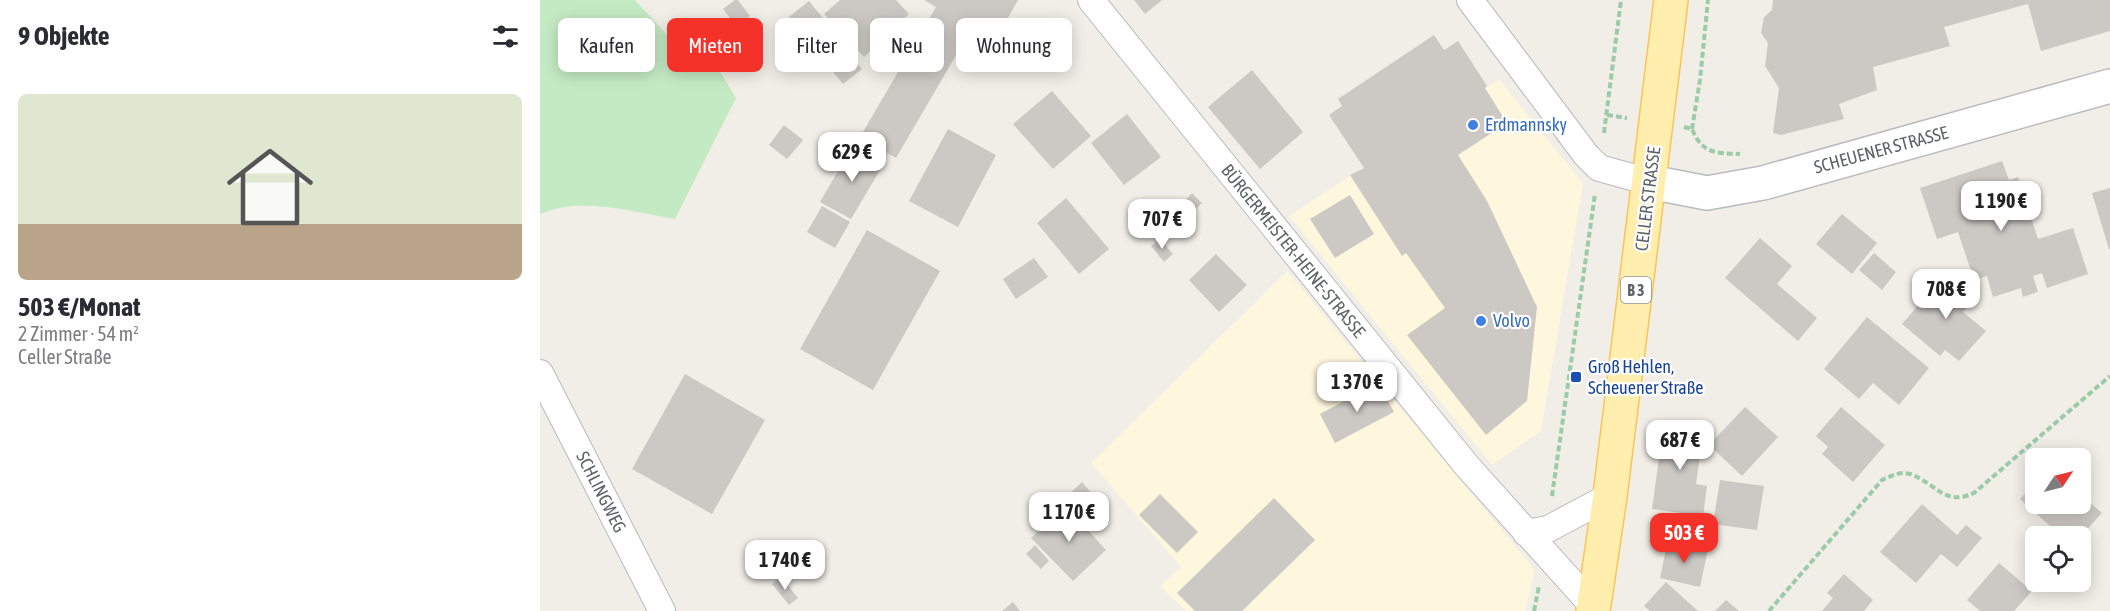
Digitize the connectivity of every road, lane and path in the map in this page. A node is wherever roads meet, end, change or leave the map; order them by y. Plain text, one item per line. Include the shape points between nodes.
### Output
1 (1091, 0) edge
2 (1470, 0) edge
3 (1621, 0) edge
4 (1671, 0) edge
5 (1708, 0) edge
6 (2110, 86) edge
7 (1692, 129) dead end
8 (1599, 168) junction
9 (1650, 182) junction
10 (540, 373) edge
11 (2110, 376) edge
12 (1610, 496) junction
13 (1539, 538) junction
14 (1595, 609) edge
15 (662, 611) edge
16 (1534, 611) edge
17 (1769, 611) edge

1 - 13 street, BÜRGERMEISTER-HEINE-STRASSE via 1467,466
2 - 8 street
3 - 8 path
4 - 9 main road, CELLER STRASSE / B 3
5 - 7 path
6 - 9 main road, SCHEUENER STRASSE via 1763,183 1707,193
8 - 9 street
8 - 13 path
9 - 12 main road, CELLER STRASSE / B 3
10 - 15 street, SCHLINGWEG
11 - 17 path via 1964,498 1954,499 1909,474 1895,474 1882,480
12 - 13 street
12 - 14 main road, CELLER STRASSE / B 3
13 - 14 street, BÜRGERMEISTER-HEINE-STRASSE
13 - 16 path

